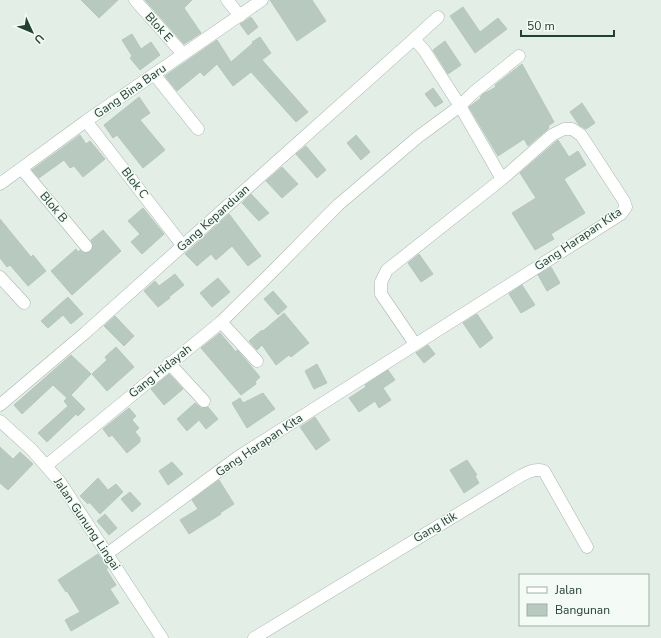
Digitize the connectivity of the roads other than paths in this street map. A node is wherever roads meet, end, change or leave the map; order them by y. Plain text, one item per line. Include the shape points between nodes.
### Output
1 (135, 0) edge
2 (227, 0) edge
3 (262, 0) edge
4 (240, 16) junction
5 (438, 17) dead end
6 (414, 39) junction
7 (183, 54) junction
8 (519, 56) dead end
9 (154, 74) junction
10 (460, 106) junction
11 (86, 121) junction
12 (198, 129) dead end
13 (22, 169) junction
14 (502, 179) junction
15 (0, 184) edge
16 (86, 246) dead end
17 (183, 246) junction
18 (0, 277) edge
19 (24, 303) dead end
20 (221, 322) junction
21 (415, 344) junction
22 (257, 361) dead end
23 (169, 363) junction
24 (204, 401) dead end
25 (0, 405) edge
26 (0, 421) edge
27 (47, 465) junction
28 (587, 547) dead end
29 (107, 554) junction
30 (162, 638) edge
31 (255, 638) edge

1 - 7 street, Blok E
2 - 4 street
3 - 4 street, Gang Bina Baru
4 - 7 street, Gang Bina Baru
5 - 6 street, Gang Kepanduan
6 - 10 street via 424,50
6 - 17 street, Gang Kepanduan
7 - 9 street, Gang Bina Baru
8 - 10 street, Gang Hidayah
9 - 11 street, Gang Bina Baru
9 - 12 street
10 - 14 street
10 - 20 street, Gang Hidayah via 418,137 338,205
11 - 13 street, Gang Bina Baru
11 - 17 street, Blok C
13 - 15 street, Gang Bina Baru
13 - 16 street, Blok B
14 - 21 street, Gang Harapan Kita via 387,270 381,282 381,294
14 - 21 street, Gang Harapan Kita via 552,135 564,129 572,129 581,135 626,208 621,214
17 - 25 street, Gang Kepanduan
18 - 19 street
20 - 22 street
20 - 23 street, Gang Hidayah
21 - 29 street, Gang Harapan Kita via 238,457
23 - 24 street
23 - 27 street, Gang Hidayah
26 - 27 street, Jalan Gunung Lingai
27 - 29 street, Jalan Gunung Lingai
28 - 31 street, Gang Itik via 544,471 540,469 522,475
29 - 30 street, Jalan Gunung Lingai

